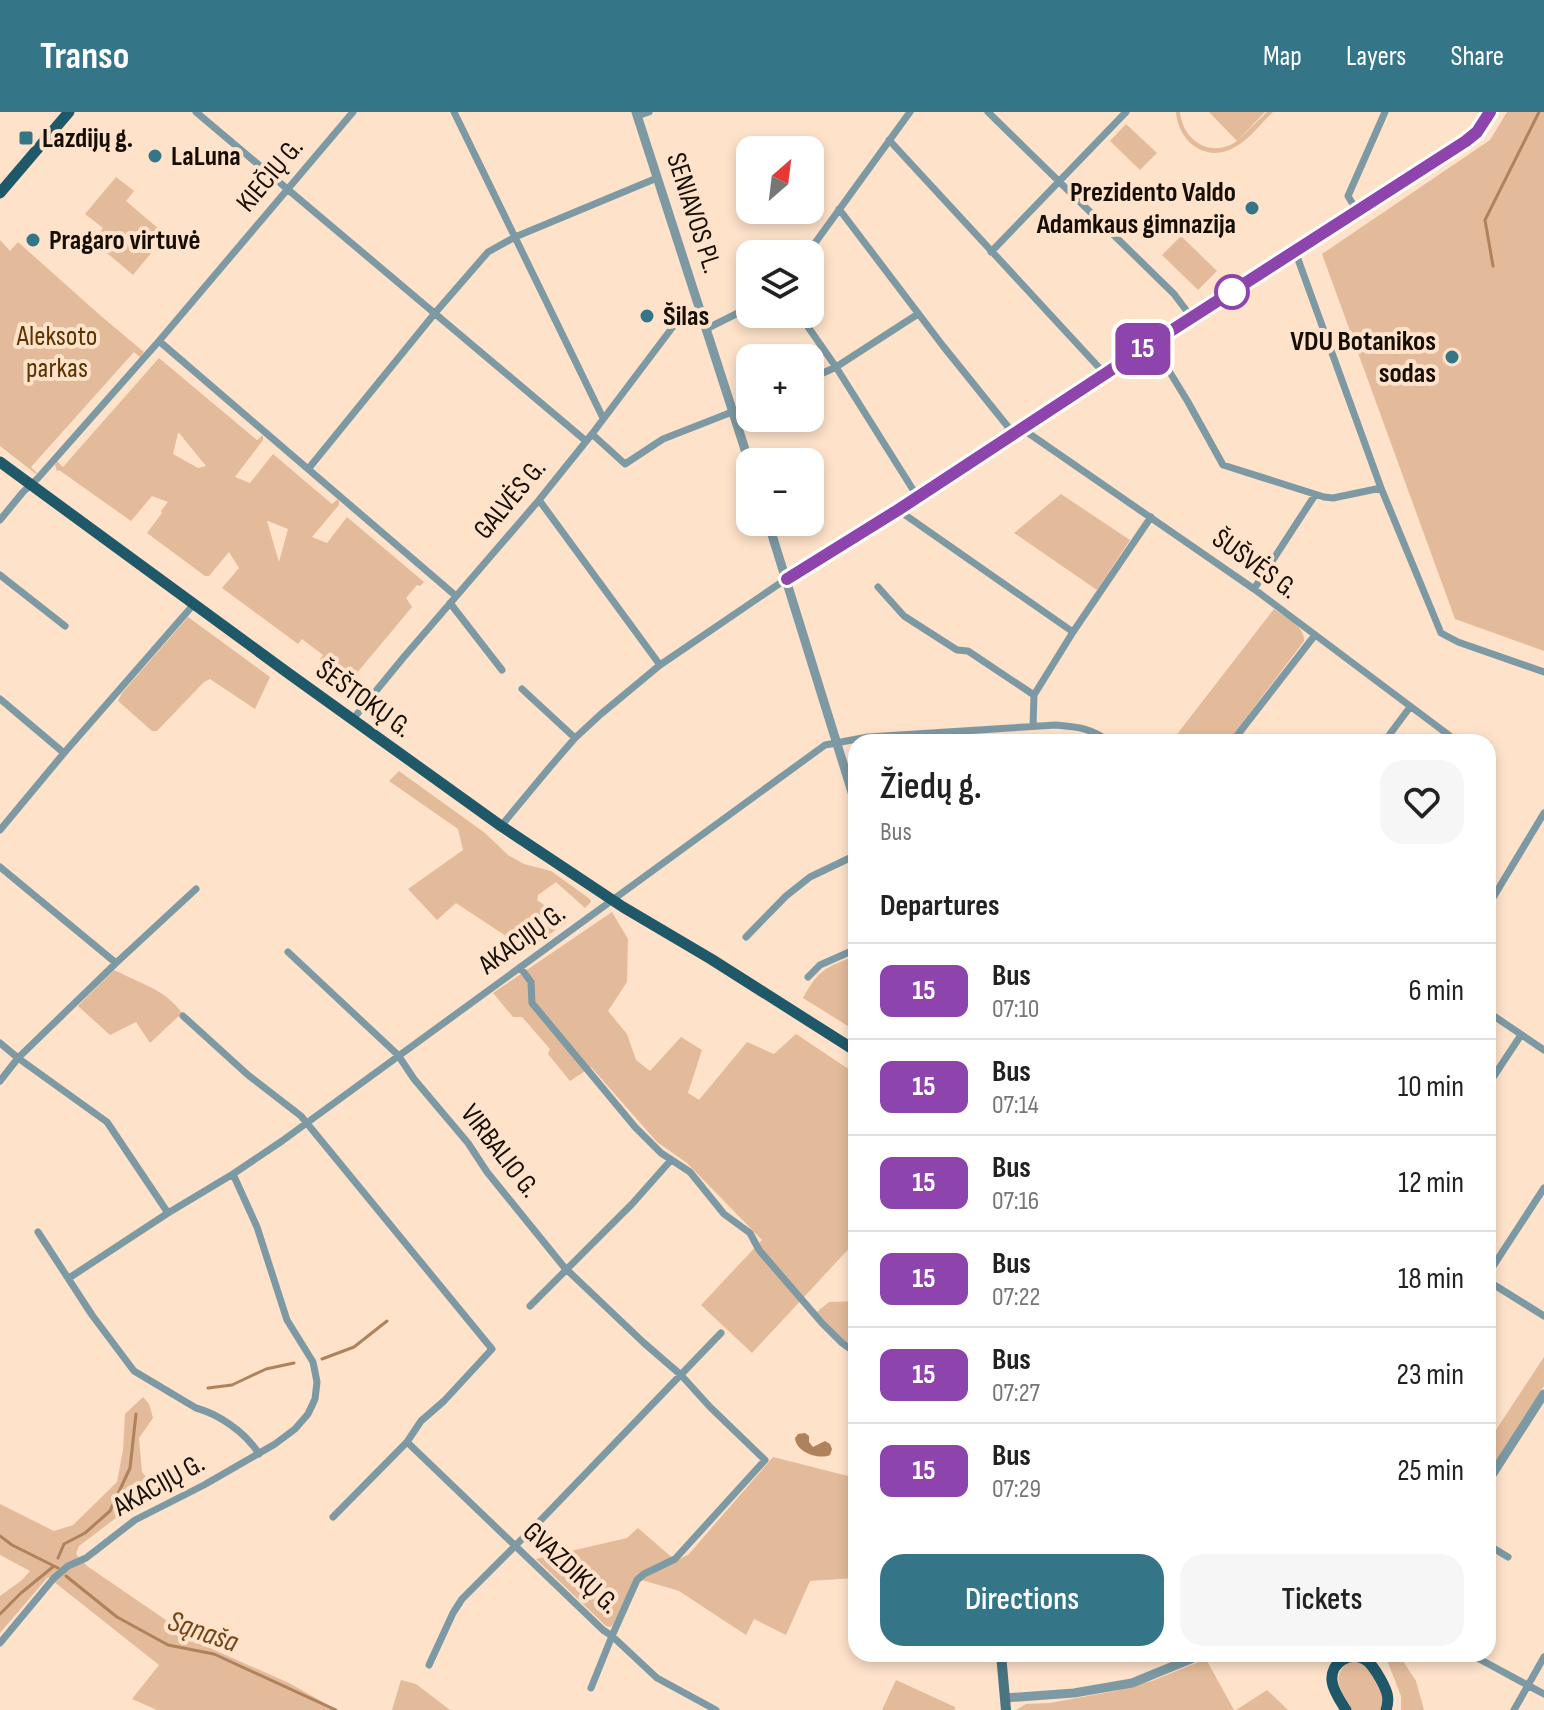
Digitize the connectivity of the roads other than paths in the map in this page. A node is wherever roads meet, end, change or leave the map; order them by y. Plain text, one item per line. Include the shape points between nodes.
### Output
1 (69, 112) edge
2 (196, 112) edge
3 (353, 112) edge
4 (454, 112) edge
5 (649, 112) edge
6 (910, 112) edge
7 (988, 112) edge
8 (1126, 112) edge
9 (1385, 112) edge
10 (1490, 112) edge
11 (636, 114) edge
12 (889, 140) junction
13 (657, 178) junction
14 (1058, 181) junction
15 (287, 189) junction
16 (0, 193) edge
17 (839, 209) junction
18 (1357, 211) junction
19 (515, 237) junction
20 (817, 240) edge
21 (1295, 251) junction
22 (991, 252) junction
23 (700, 310) junction
24 (435, 313) junction
25 (736, 314) edge
26 (918, 314) junction
27 (1192, 318) junction
28 (809, 328) edge
29 (706, 329) junction
30 (159, 341) junction
31 (1152, 343) junction
32 (836, 367) junction
33 (824, 373) edge
34 (1105, 374) junction
35 (736, 411) edge
36 (733, 412) junction
37 (603, 418) junction
38 (1021, 428) junction
39 (1013, 433) junction
40 (592, 434) junction
41 (586, 441) junction
42 (745, 448) edge
43 (0, 462) edge
44 (309, 468) junction
45 (30, 485) junction
46 (1381, 488) junction
47 (1315, 495) junction
48 (917, 496) junction
49 (539, 500) junction
50 (898, 510) junction
51 (1151, 517) junction
52 (0, 520) edge
53 (773, 536) edge
54 (0, 575) edge
55 (787, 579) junction
56 (878, 587) dead end
57 (1254, 589) junction
58 (453, 600) junction
59 (194, 604) junction
60 (65, 626) dead end
61 (1073, 632) junction
62 (1315, 635) junction
63 (660, 665) junction
64 (502, 670) dead end
65 (1544, 672) edge
66 (522, 689) dead end
67 (1034, 695) junction
68 (0, 699) edge
69 (1410, 707) junction
70 (353, 719) junction
71 (1033, 726) junction
72 (913, 734) edge
73 (1098, 734) edge
74 (1238, 734) edge
75 (1390, 734) edge
76 (1447, 734) edge
77 (575, 738) junction
78 (848, 740) edge
79 (837, 742) junction
80 (64, 753) junction
81 (848, 778) edge
82 (1544, 813) edge
83 (501, 826) junction
84 (0, 830) edge
85 (848, 859) edge
86 (0, 867) edge
87 (196, 889) dead end
88 (1496, 893) edge
89 (613, 900) junction
90 (746, 937) dead end
91 (288, 952) dead end
92 (848, 953) edge
93 (116, 963) junction
94 (520, 967) junction
95 (808, 977) dead end
96 (183, 1016) dead end
97 (1496, 1018) edge
98 (1521, 1035) junction
99 (0, 1043) edge
100 (848, 1046) edge
101 (1544, 1050) edge
102 (398, 1055) junction
103 (18, 1058) junction
104 (1496, 1073) edge
105 (0, 1081) edge
106 (307, 1123) junction
107 (671, 1160) junction
108 (233, 1174) junction
109 (1544, 1188) edge
110 (168, 1213) junction
111 (38, 1232) dead end
112 (1496, 1262) edge
113 (567, 1270) junction
114 (69, 1278) junction
115 (1496, 1286) edge
116 (530, 1306) dead end
117 (1544, 1316) edge
118 (721, 1333) dead end
119 (848, 1347) edge
120 (681, 1375) junction
121 (1544, 1394) edge
122 (407, 1442) junction
123 (259, 1454) junction
124 (1496, 1469) edge
125 (333, 1517) dead end
126 (516, 1546) junction
127 (1496, 1550) edge
128 (1508, 1557) dead end
129 (612, 1636) junction
130 (0, 1643) edge
131 (1544, 1657) edge
132 (1002, 1662) edge
133 (1183, 1662) edge
134 (1336, 1662) edge
135 (1372, 1662) edge
136 (1484, 1662) edge
137 (429, 1665) dead end
138 (1528, 1686) junction
139 (591, 1688) dead end
140 (1544, 1694) edge
141 (1006, 1704) edge
142 (716, 1710) edge
143 (1346, 1710) edge
144 (1386, 1710) edge
145 (1514, 1710) edge

1 - 16 main road
2 - 15 street
3 - 15 street, KIEČIŲ G.
4 - 19 street
5 - 11 street
6 - 12 street
7 - 14 street
8 - 14 street
9 - 18 street via 1348,196
10 - 18 street via 1466,141
11 - 13 street, SENIAVOS PL.
12 - 17 street
12 - 22 street
13 - 19 street
13 - 23 street, SENIAVOS PL.
14 - 22 street
14 - 27 street
15 - 24 street
15 - 30 street, KIEČIŲ G.
17 - 20 street
17 - 26 street
18 - 21 street
19 - 24 street via 488,252
19 - 37 street
21 - 27 street
21 - 46 street
22 - 34 street
23 - 29 street, SENIAVOS PL.
23 - 37 street, GALVĖS G. via 678,320
24 - 41 street
24 - 44 street
25 - 29 street
26 - 32 street
26 - 39 street
27 - 31 street
28 - 32 street
29 - 36 street, SENIAVOS PL.
30 - 44 street
30 - 45 street, KIEČIŲ G.
31 - 34 street
31 - 47 street via 1223,465
32 - 33 street
32 - 48 street
34 - 38 street
35 - 36 street
36 - 40 street via 663,439 625,464
36 - 42 street, SENIAVOS PL.
37 - 40 street, GALVĖS G.
38 - 39 street
38 - 51 street, ŠUŠVĖS G.
39 - 48 street
40 - 41 street, GALVĖS G.
41 - 49 street, GALVĖS G.
43 - 45 main road, ŠEŠTOKŲ G.
44 - 58 street
45 - 52 street, KIEČIŲ G.
45 - 59 main road, ŠEŠTOKŲ G.
46 - 47 street via 1333,498
46 - 65 street via 1441,633
47 - 57 street
48 - 50 street
49 - 58 street, GALVĖS G.
49 - 63 street
50 - 55 street
50 - 61 street
51 - 57 street, ŠUŠVĖS G.
51 - 61 street
53 - 55 street
54 - 60 street
55 - 63 street
55 - 79 street
56 - 67 street via 904,616
57 - 62 street, ŠUŠVĖS G.
58 - 64 street
58 - 70 street, GALVĖS G.
59 - 70 main road, ŠEŠTOKŲ G.
59 - 80 street
61 - 67 street
62 - 69 street, ŠUŠVĖS G.
62 - 74 street
63 - 77 street
66 - 77 street
67 - 71 street
68 - 80 street
69 - 75 street
69 - 76 street, ŠUŠVĖS G.
70 - 83 main road, ŠEŠTOKŲ G.
71 - 72 street
71 - 73 street via 1084,727
77 - 83 street
78 - 79 street
79 - 81 street
79 - 89 street, AKACIJŲ G. via 822,747
80 - 84 street
82 - 88 street
83 - 89 main road, ŠEŠTOKŲ G.
85 - 90 street via 810,877
86 - 93 street
87 - 93 street
89 - 94 street, AKACIJŲ G.
89 - 100 main road, ŠEŠTOKŲ G.
91 - 102 street, VIRBALIO G.
92 - 95 street
93 - 103 street
94 - 102 street, AKACIJŲ G.
94 - 107 street via 531,982 532,1003 635,1127
96 - 106 street
97 - 98 street
98 - 101 street
98 - 104 street
99 - 103 street
102 - 106 street, AKACIJŲ G.
102 - 113 street, VIRBALIO G.
103 - 105 street
103 - 110 street via 107,1122
106 - 108 street, AKACIJŲ G.
106 - 122 street via 492,1349
107 - 113 street
107 - 119 street via 690,1172 724,1214 750,1233 780,1277
108 - 110 street, AKACIJŲ G.
108 - 123 street, AKACIJŲ G. via 257,1227 287,1320 313,1362 317,1382 308,1414
109 - 112 street
110 - 114 street, AKACIJŲ G.
111 - 114 street
113 - 116 street
113 - 120 street, VIRBALIO G.
114 - 123 street via 134,1371 223,1420
115 - 117 street
118 - 120 street
120 - 126 street
120 - 129 street, VIRBALIO G. via 765,1460 675,1559 637,1580
121 - 124 street
122 - 125 street
122 - 126 street, GVAZDIKŲ G.
123 - 130 street, AKACIJŲ G. via 135,1520 68,1566
126 - 129 street, GVAZDIKŲ G.
126 - 137 street via 457,1605
127 - 128 street
129 - 139 street
129 - 142 street, GVAZDIKŲ G. via 657,1678
131 - 138 street
132 - 141 main road
133 - 141 street via 1132,1683
134 - 143 main road via 1332,1680
135 - 144 main road via 1386,1690
136 - 138 street
138 - 140 street
138 - 145 street

